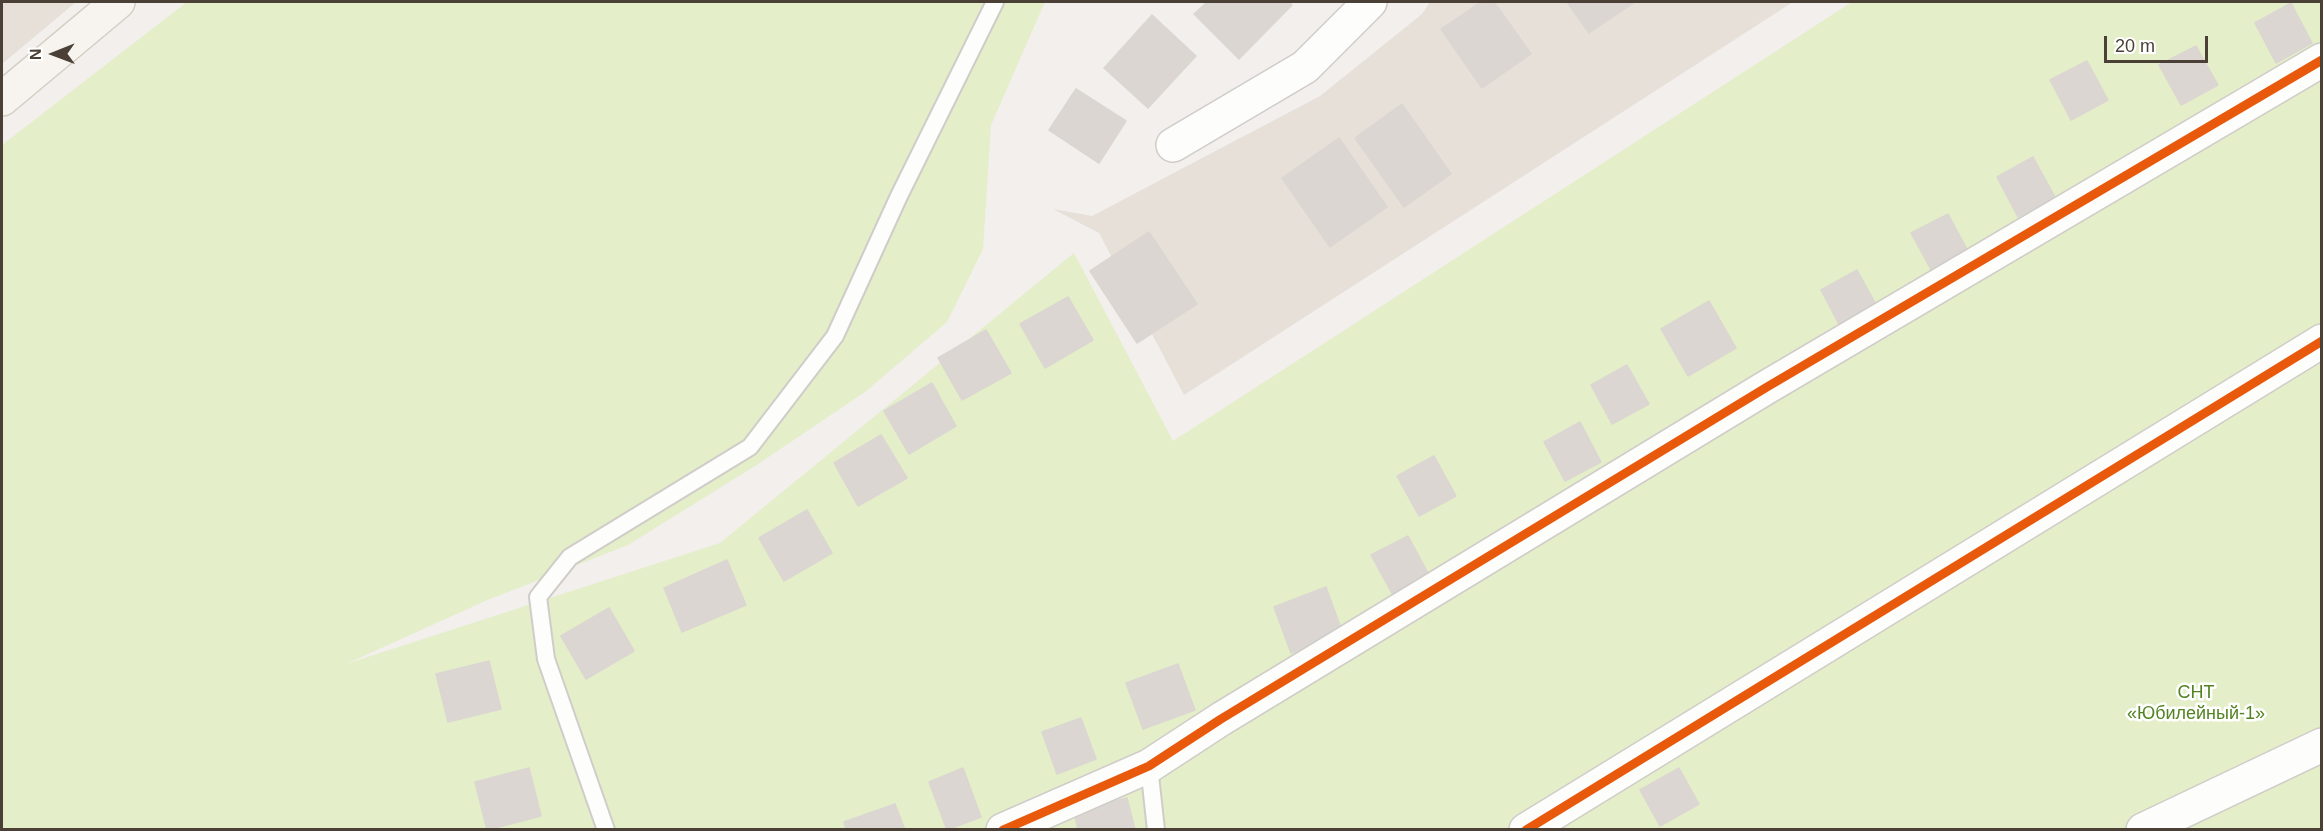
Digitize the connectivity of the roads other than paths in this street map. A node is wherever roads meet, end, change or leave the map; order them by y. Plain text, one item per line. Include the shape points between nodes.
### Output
1 (118, 2) edge
2 (996, 2) edge
3 (1370, 2) edge
4 (2322, 60) edge
5 (2, 99) edge
6 (1173, 145) dead end
7 (2322, 341) edge
8 (2322, 745) edge
9 (1149, 766) junction
10 (606, 830) edge
11 (1003, 830) edge
12 (1156, 830) edge
13 (1526, 830) edge
14 (2143, 830) edge

1 - 5 street
2 - 10 lane via 899,196 835,336 750,447 570,557 538,597 546,659
3 - 6 street via 1305,68
4 - 9 street via 1767,387
7 - 13 street
8 - 14 street
9 - 11 street
9 - 12 lane

